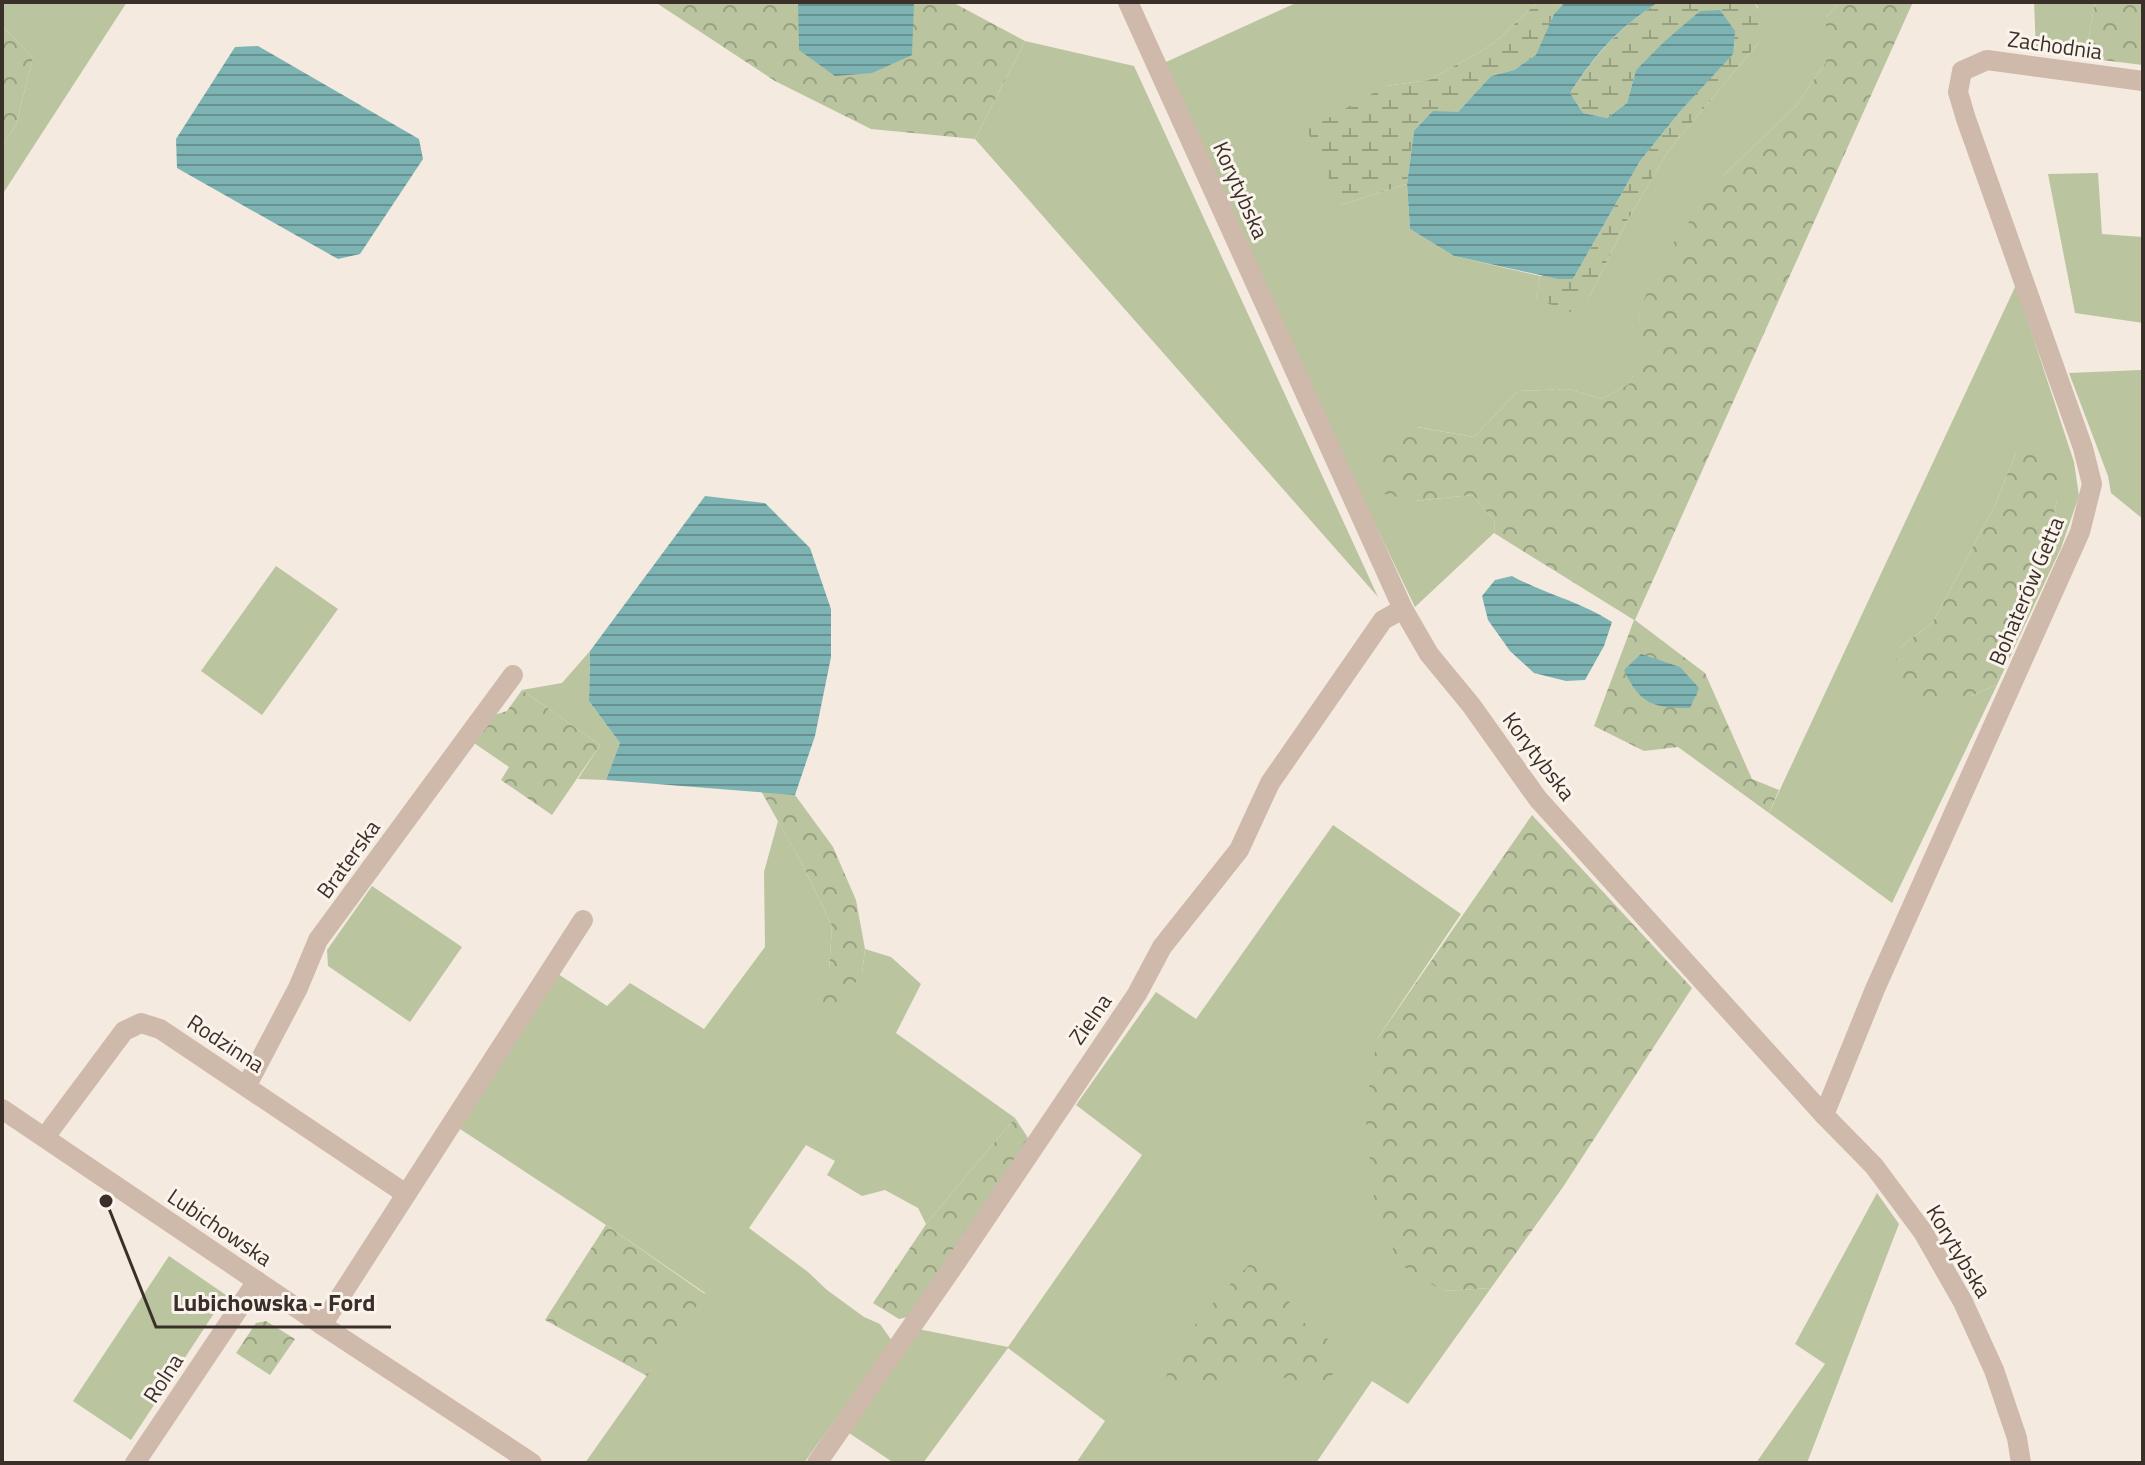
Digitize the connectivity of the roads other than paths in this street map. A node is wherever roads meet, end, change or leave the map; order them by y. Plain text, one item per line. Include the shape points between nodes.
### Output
1 (1128, 2) edge
2 (1962, 71) joint
3 (2143, 81) edge
4 (1403, 609) junction
5 (513, 675) dead end
6 (583, 920) dead end
7 (247, 1085) junction
8 (2, 1109) edge
9 (1824, 1115) junction
10 (45, 1137) junction
11 (406, 1194) junction
12 (257, 1281) junction
13 (322, 1325) junction
14 (135, 1463) edge
15 (532, 1463) edge
16 (817, 1463) edge
17 (2021, 1463) edge

1 - 4 street, Korytybska
2 - 3 street, Zachodnia via 1987,60
2 - 9 street, Bohaterów Getta via 1958,92 1966,119 2092,484 2080,532
4 - 9 street, Korytybska via 1429,654 1538,799
4 - 16 street, Zielna via 1383,620 1270,783 1239,850 1162,947 1137,994
5 - 7 street, Braterska via 318,940
6 - 11 street
7 - 10 street, Rodzinna via 160,1029 141,1023 124,1031
7 - 11 street, Rodzinna
8 - 10 street, Lubichowska
9 - 17 street, Korytybska via 1874,1166 1923,1232 1963,1302 1994,1370
10 - 12 street, Lubichowska
11 - 13 street
12 - 13 street, Lubichowska
12 - 14 street, Rolna
13 - 15 street, Lubichowska

